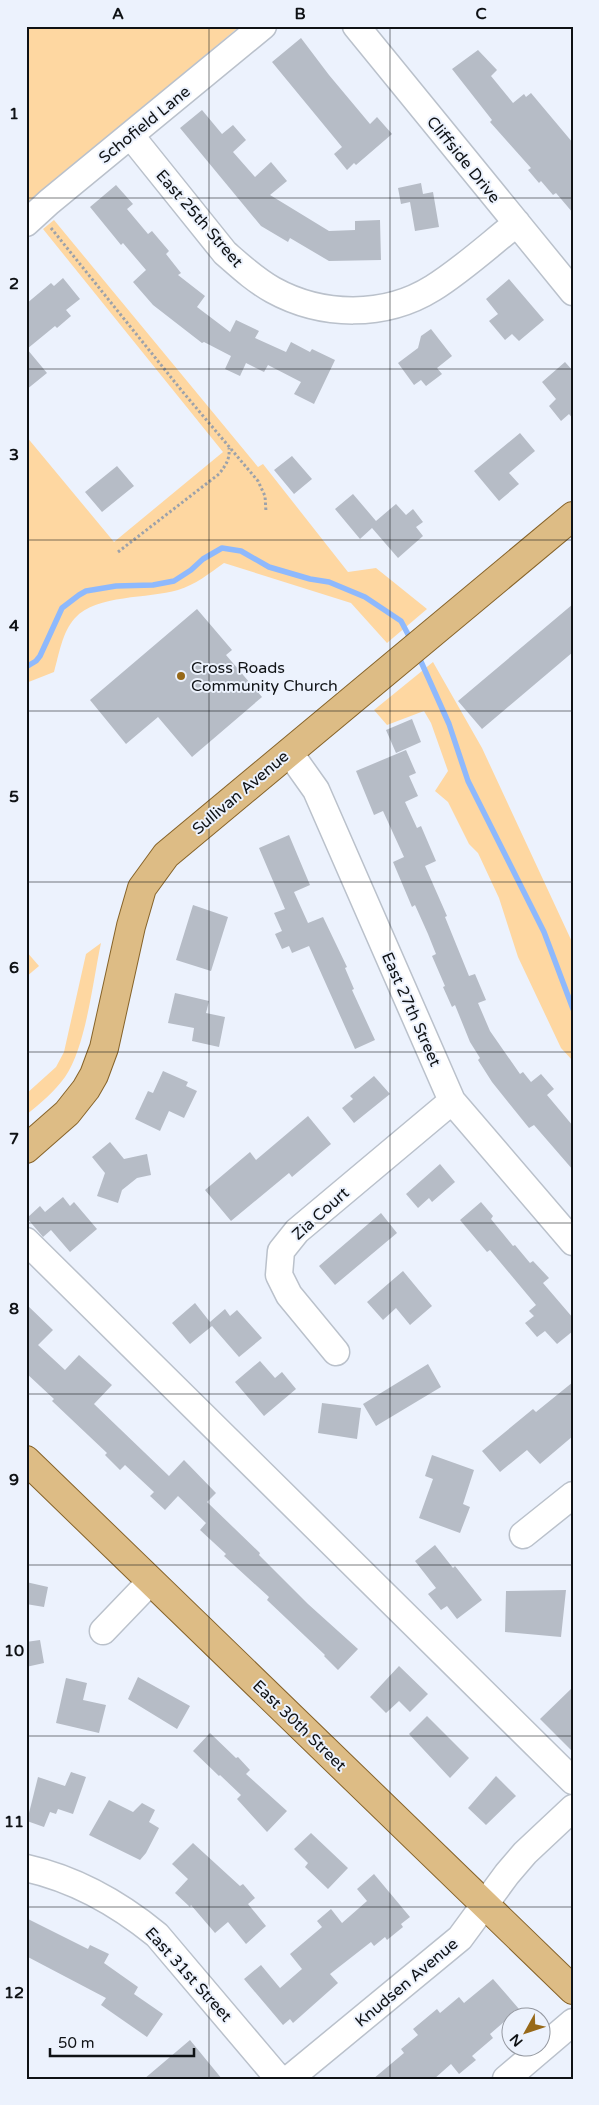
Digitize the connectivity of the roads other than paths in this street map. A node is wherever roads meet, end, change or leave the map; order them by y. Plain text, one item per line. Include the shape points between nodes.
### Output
1 (263, 26) edge
2 (356, 26) edge
3 (131, 136) junction
4 (32, 218) edge
5 (517, 223) junction
6 (573, 292) edge
7 (573, 516) edge
8 (289, 752) junction
9 (452, 1100) junction
10 (26, 1148) edge
11 (26, 1241) edge
12 (573, 1242) edge
13 (336, 1352) dead end
14 (26, 1460) edge
15 (573, 1495) edge
16 (523, 1535) dead end
17 (151, 1580) junction
18 (103, 1631) dead end
19 (573, 1781) edge
20 (573, 1808) edge
21 (26, 1868) edge
22 (484, 1906) junction
23 (573, 1990) edge
24 (573, 2022) edge
25 (279, 2079) edge
26 (289, 2079) edge
27 (506, 2079) edge

1 - 3 street, Schofield Lane
2 - 5 street, Cliffside Drive
3 - 4 street, Schofield Lane
3 - 5 street, East 25th Street via 241,267 274,291 324,308 369,310 413,299 452,275
5 - 6 street, Cliffside Drive
7 - 8 main road, Sullivan Avenue
8 - 9 street, East 27th Street via 316,790
8 - 10 main road, Sullivan Avenue via 176,845 147,879 131,926 104,1048 94,1075 67,1113
9 - 12 street, East 27th Street
9 - 13 street, Zia Court via 297,1230 281,1251 279,1275 289,1295
11 - 19 street
14 - 17 main road, East 30th Street
15 - 16 street
17 - 18 street
17 - 22 main road, East 30th Street
20 - 22 street, Knudsen Avenue via 525,1853
21 - 25 street, East 31st Street via 85,1888 157,1934
22 - 23 main road, East 30th Street
22 - 26 street, Knudsen Avenue via 460,1938
24 - 27 street

